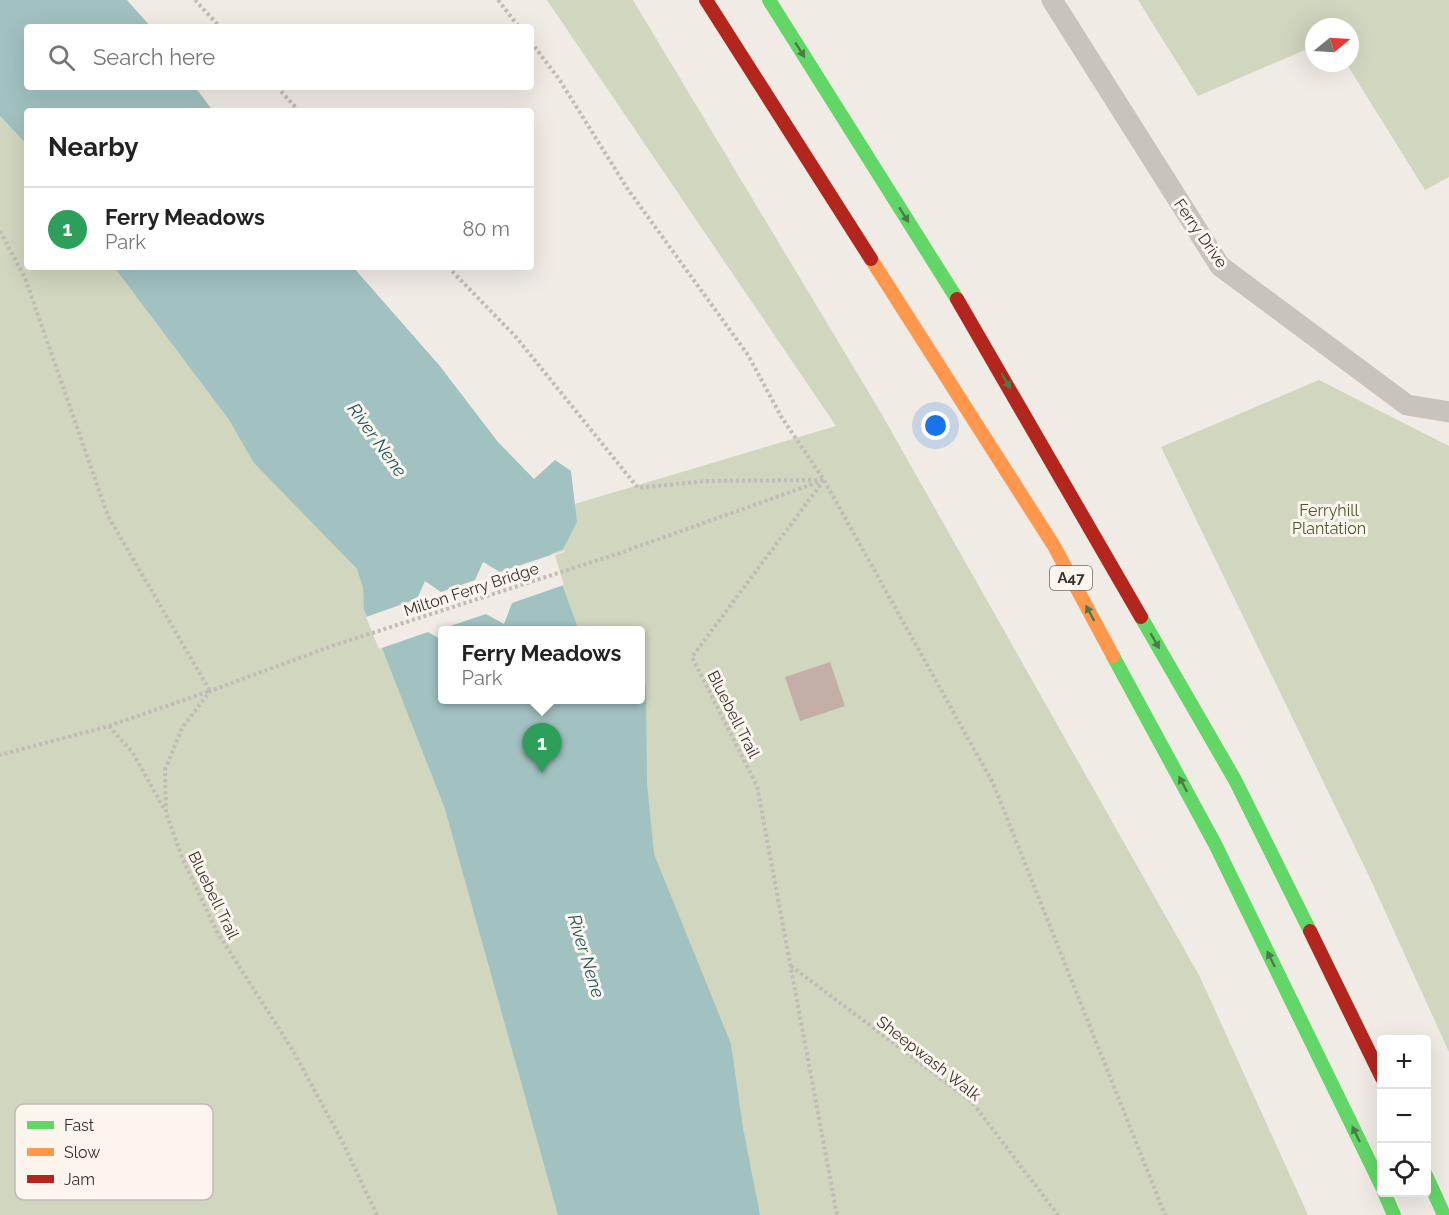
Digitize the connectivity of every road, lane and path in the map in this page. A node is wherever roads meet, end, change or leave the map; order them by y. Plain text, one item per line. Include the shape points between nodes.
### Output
1 (195, 0) edge
2 (498, 0) edge
3 (706, 0) edge
4 (769, 0) edge
5 (1052, 0) edge
6 (217, 24) edge
7 (517, 24) edge
8 (534, 46) edge
9 (280, 90) edge
10 (296, 108) edge
11 (0, 231) edge
12 (451, 270) edge
13 (1449, 412) edge
14 (824, 480) junction
15 (210, 690) junction
16 (109, 726) junction
17 (0, 755) edge
18 (166, 813) junction
19 (790, 966) junction
20 (1377, 1068) edge
21 (1377, 1177) edge
22 (1431, 1186) edge
23 (1386, 1197) edge
24 (377, 1215) edge
25 (837, 1215) edge
26 (1058, 1215) edge
27 (1165, 1215) edge
28 (1394, 1215) edge
29 (1444, 1215) edge

1 - 6 path
2 - 7 path
21 -> 3 highway, A47 via 1215,844 1054,546
4 -> 20 highway, A47 via 979,334 1235,780
5 - 13 lane, Ferry Drive via 1220,266 1407,405
8 - 14 path via 627,188 748,355 782,417
9 - 10 path
11 - 15 path via 25,278 108,516
12 - 14 path via 516,337 638,488 706,481
14 - 15 path, Milton Ferry Bridge via 617,554 332,646
14 - 19 path, Bluebell Trail via 692,657 757,786
14 - 27 path via 993,783
15 - 16 path
15 - 18 path, Bluebell Trail via 182,728 165,770
16 - 17 path
16 - 18 path via 133,753
18 - 24 path, Bluebell Trail via 217,932 292,1049
19 - 25 path, Bluebell Trail
19 - 26 path, Sheepwash Walk via 972,1102
22 - 29 highway
23 - 28 highway

